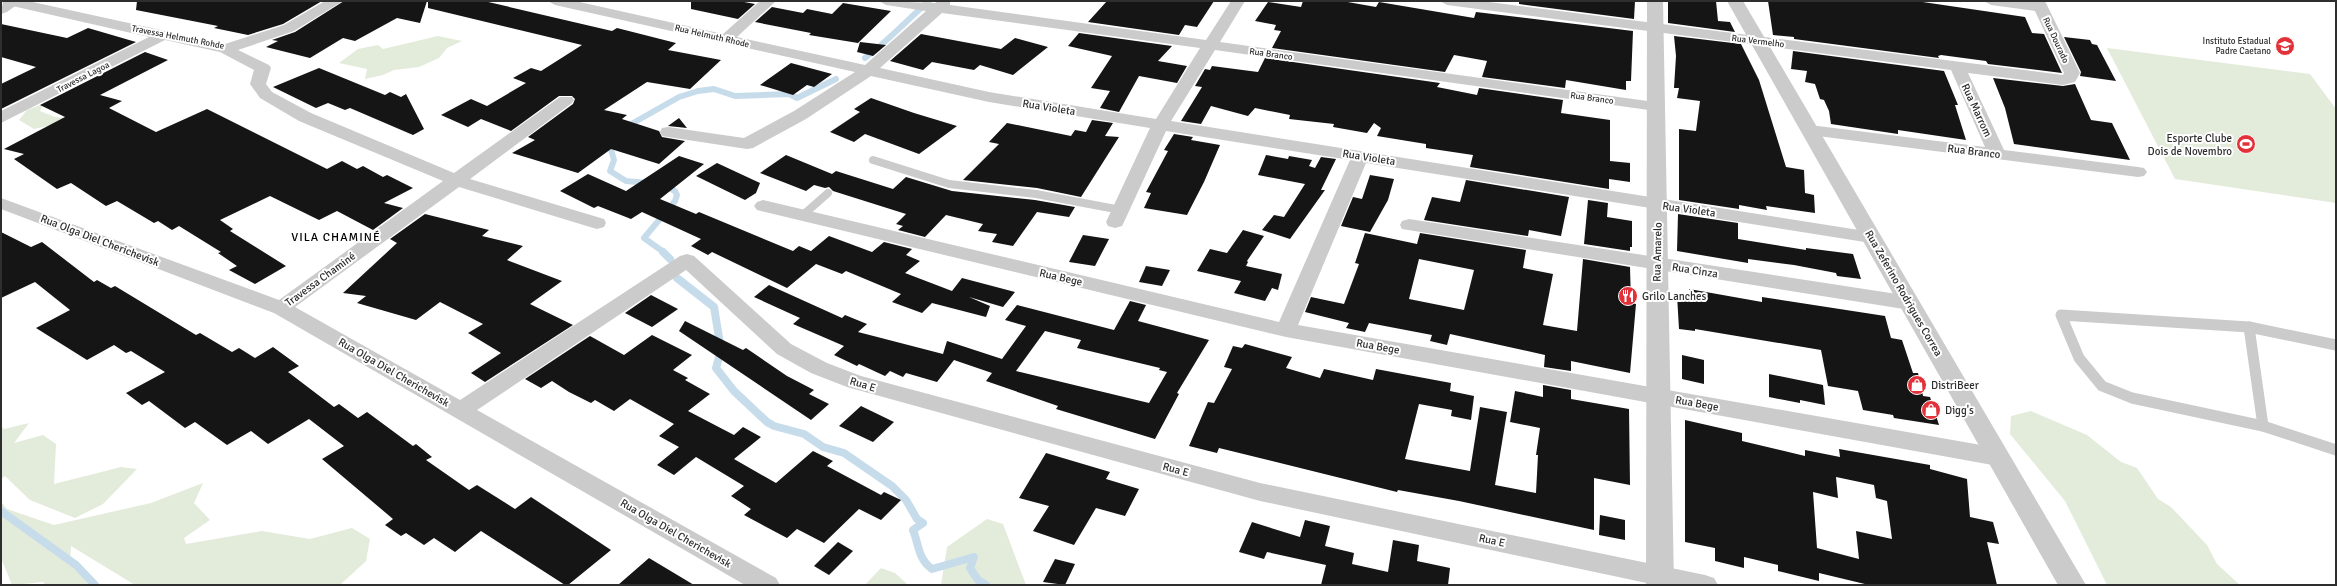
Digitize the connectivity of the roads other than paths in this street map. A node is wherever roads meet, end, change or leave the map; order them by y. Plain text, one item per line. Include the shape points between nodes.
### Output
1 (336, 1) edge
2 (556, 1) edge
3 (769, 1) edge
4 (886, 1) edge
5 (1238, 1) edge
6 (1447, 1) edge
7 (1654, 1) edge
8 (1736, 1) edge
9 (1991, 1) edge
10 (9, 4) edge
11 (2039, 4) edge
12 (943, 5) edge
13 (1655, 28) junction
14 (164, 35) junction
15 (726, 39) junction
16 (1759, 41) junction
17 (1210, 45) junction
18 (225, 49) junction
19 (1957, 66) junction
20 (868, 71) junction
21 (2069, 79) joint
22 (566, 100) dead end
23 (1656, 106) junction
24 (1, 118) edge
25 (1160, 124) junction
26 (1810, 130) junction
27 (668, 132) dead end
28 (1997, 154) junction
29 (1362, 156) junction
30 (873, 160) dead end
31 (2138, 172) dead end
32 (456, 180) junction
33 (828, 193) dead end
34 (1, 202) edge
35 (1658, 204) junction
36 (763, 206) dead end
37 (803, 215) junction
38 (1118, 216) joint
39 (596, 223) dead end
40 (1409, 225) dead end
41 (1871, 236) junction
42 (1656, 264) junction
43 (1910, 304) junction
44 (281, 308) junction
45 (2249, 327) junction
46 (1286, 330) junction
47 (2336, 345) edge
48 (1657, 396) junction
49 (461, 410) junction
50 (2263, 426) junction
51 (2336, 450) edge
52 (1998, 457) junction
53 (1660, 580) edge
54 (767, 585) edge
55 (1705, 585) edge
56 (2072, 585) edge

1 - 18 street, Travessa Helmuth Rohde via 289,28
2 - 15 street, Rua Helmuth Rhode
3 - 15 street
4 - 12 street, Rua Branco
5 - 17 street
6 - 13 street, Rua Vermelho
7 - 13 street, Rua Amarelo
8 - 16 street, Rua Zeferino Rodrigues Correa
9 - 11 street
10 - 14 street, Travessa Helmuth Rohde
11 - 21 street, Rua Dourado via 2072,73
12 - 17 street, Rua Branco
12 - 20 street
13 - 16 street, Rua Vermelho
13 - 23 street, Rua Amarelo
14 - 18 street, Travessa Helmuth Rohde
14 - 24 street, Travessa Lagoa
15 - 20 street, Rua Helmuth Rhode
16 - 19 street, Rua Vermelho
16 - 26 street, Rua Zeferino Rodrigues Correa
17 - 23 street, Rua Branco
17 - 25 street
18 - 32 street via 263,68 258,84 266,95 305,117
19 - 21 street, Rua Vermelho
19 - 28 street, Rua Marrom
20 - 25 street, Rua Violeta via 989,97
20 - 27 street via 800,115 747,144
22 - 32 street, Travessa Chaminé
23 - 35 street, Rua Amarelo
25 - 29 street, Rua Violeta
25 - 38 street
26 - 28 street, Rua Branco
26 - 41 street, Rua Zeferino Rodrigues Correa
28 - 31 street, Rua Branco
29 - 35 street, Rua Violeta
29 - 46 street
30 - 38 lane via 949,184 1036,194
32 - 39 street
32 - 44 street, Travessa Chaminé
33 - 37 lane
34 - 44 street, Rua Olga Diel Cherichevisk
35 - 41 street, Rua Violeta
35 - 42 street, Rua Amarelo
36 - 37 street, Rua Bege
37 - 46 street, Rua Bege
40 - 42 street, Rua Cinza
41 - 43 street, Rua Zeferino Rodrigues Correa
42 - 43 street, Rua Cinza
42 - 48 street, Rua Amarelo
43 - 52 street, Rua Zeferino Rodrigues Correa
44 - 49 street, Rua Olga Diel Cherichevisk
45 - 47 lane
45 - 50 lane
45 - 50 lane via 2061,314 2080,358 2102,386 2132,398
46 - 48 street, Rua Bege
48 - 52 street, Rua Bege
48 - 53 street, Rua Amarelo
49 - 53 street, Rua E via 687,260 784,349 819,368 855,382 1260,492
49 - 54 street, Rua Olga Diel Cherichevisk
50 - 51 lane
52 - 56 street, Rua Zeferino Rodrigues Correa
53 - 55 street, Rua E

